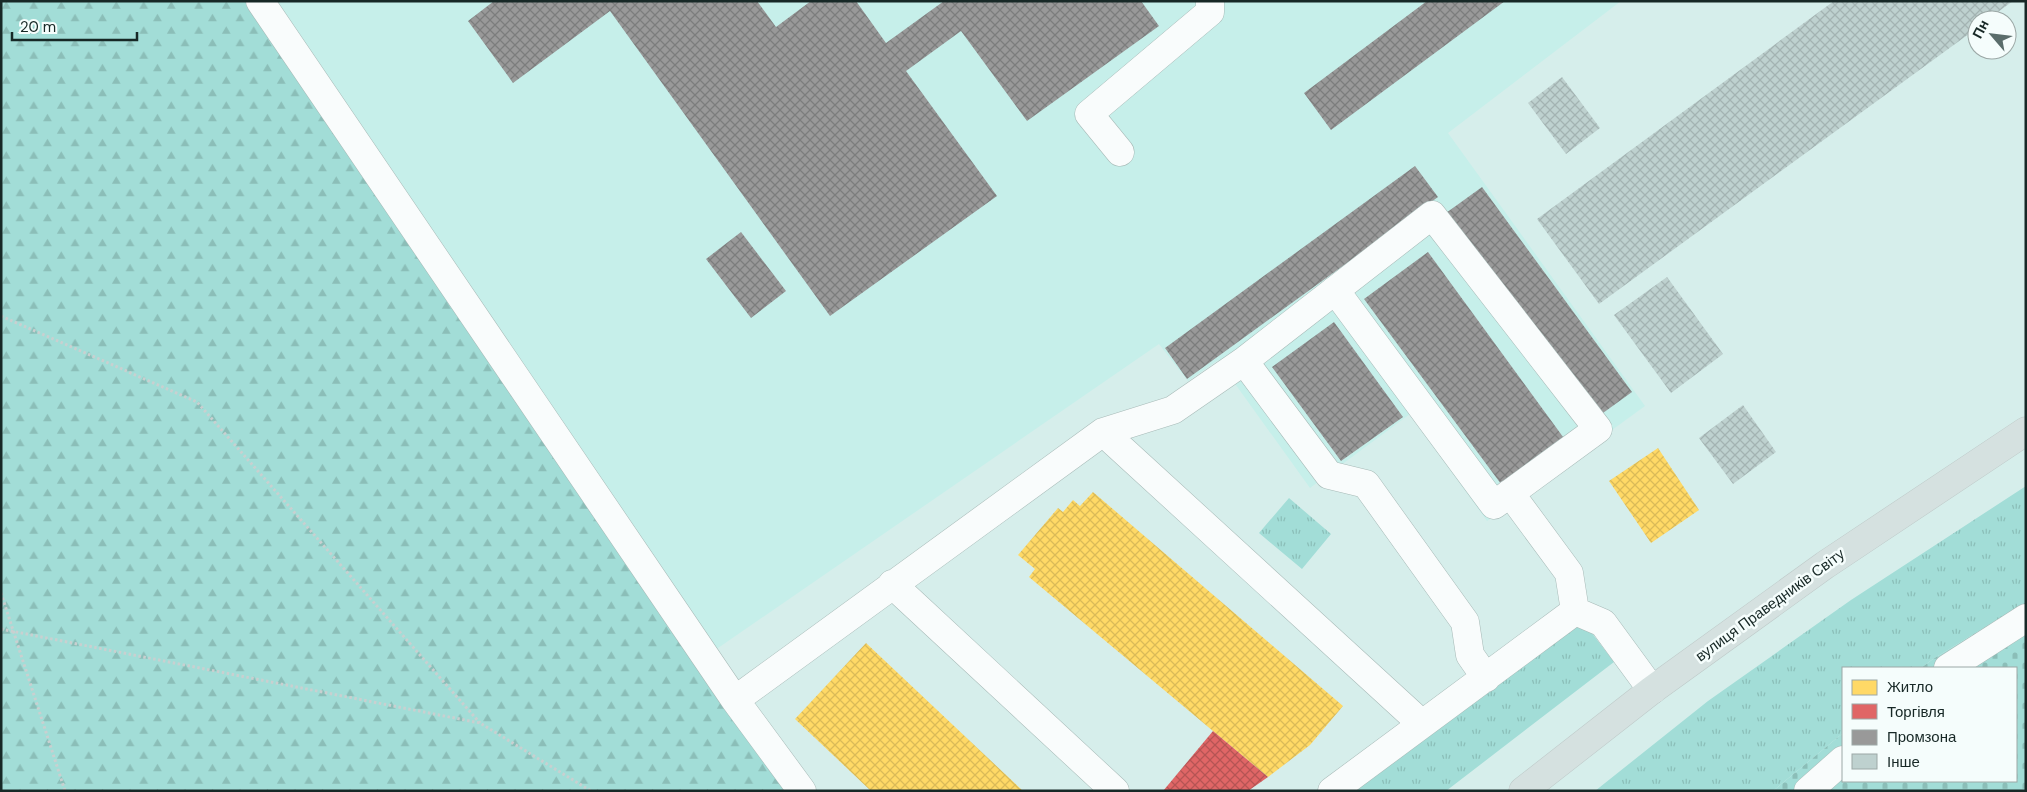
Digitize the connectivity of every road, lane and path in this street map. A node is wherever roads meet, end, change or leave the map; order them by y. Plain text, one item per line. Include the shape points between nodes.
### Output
1 (260, 1) edge
2 (1210, 1) edge
3 (1120, 152) dead end
4 (1335, 290) junction
5 (1, 316) edge
6 (1244, 361) junction
7 (2026, 431) edge
8 (1103, 432) junction
9 (1510, 493) junction
10 (892, 584) junction
11 (1, 593) edge
12 (1575, 611) junction
13 (2026, 618) edge
14 (1, 629) edge
15 (14, 632) junction
16 (1950, 667) edge
17 (1486, 678) junction
18 (1652, 690) junction
19 (735, 700) junction
20 (480, 723) junction
21 (1422, 724) junction
22 (1842, 761) edge
23 (66, 791) edge
24 (591, 791) edge
25 (802, 791) edge
26 (1115, 791) edge
27 (1332, 791) edge
28 (1524, 791) edge
29 (1808, 791) edge

1 - 19 lane
2 - 3 lane via 1210,12 1089,114
4 - 6 lane
4 - 9 lane via 1494,505
4 - 9 lane via 1432,215 1598,428
5 - 20 path via 196,402
6 - 8 lane via 1173,410
6 - 17 lane via 1329,474 1366,484 1465,622 1470,655
7 - 18 main road, вулиця Праведників Світу via 1825,565
8 - 10 lane
8 - 21 lane
9 - 12 lane via 1569,573
10 - 19 lane
10 - 26 lane
11 - 15 path
12 - 17 lane
12 - 18 lane via 1604,624
13 - 16 lane
14 - 15 path
15 - 20 path
15 - 23 path
17 - 21 lane
18 - 28 main road, вулиця Праведників Світу
19 - 25 lane
20 - 24 path
21 - 27 lane
22 - 29 lane

